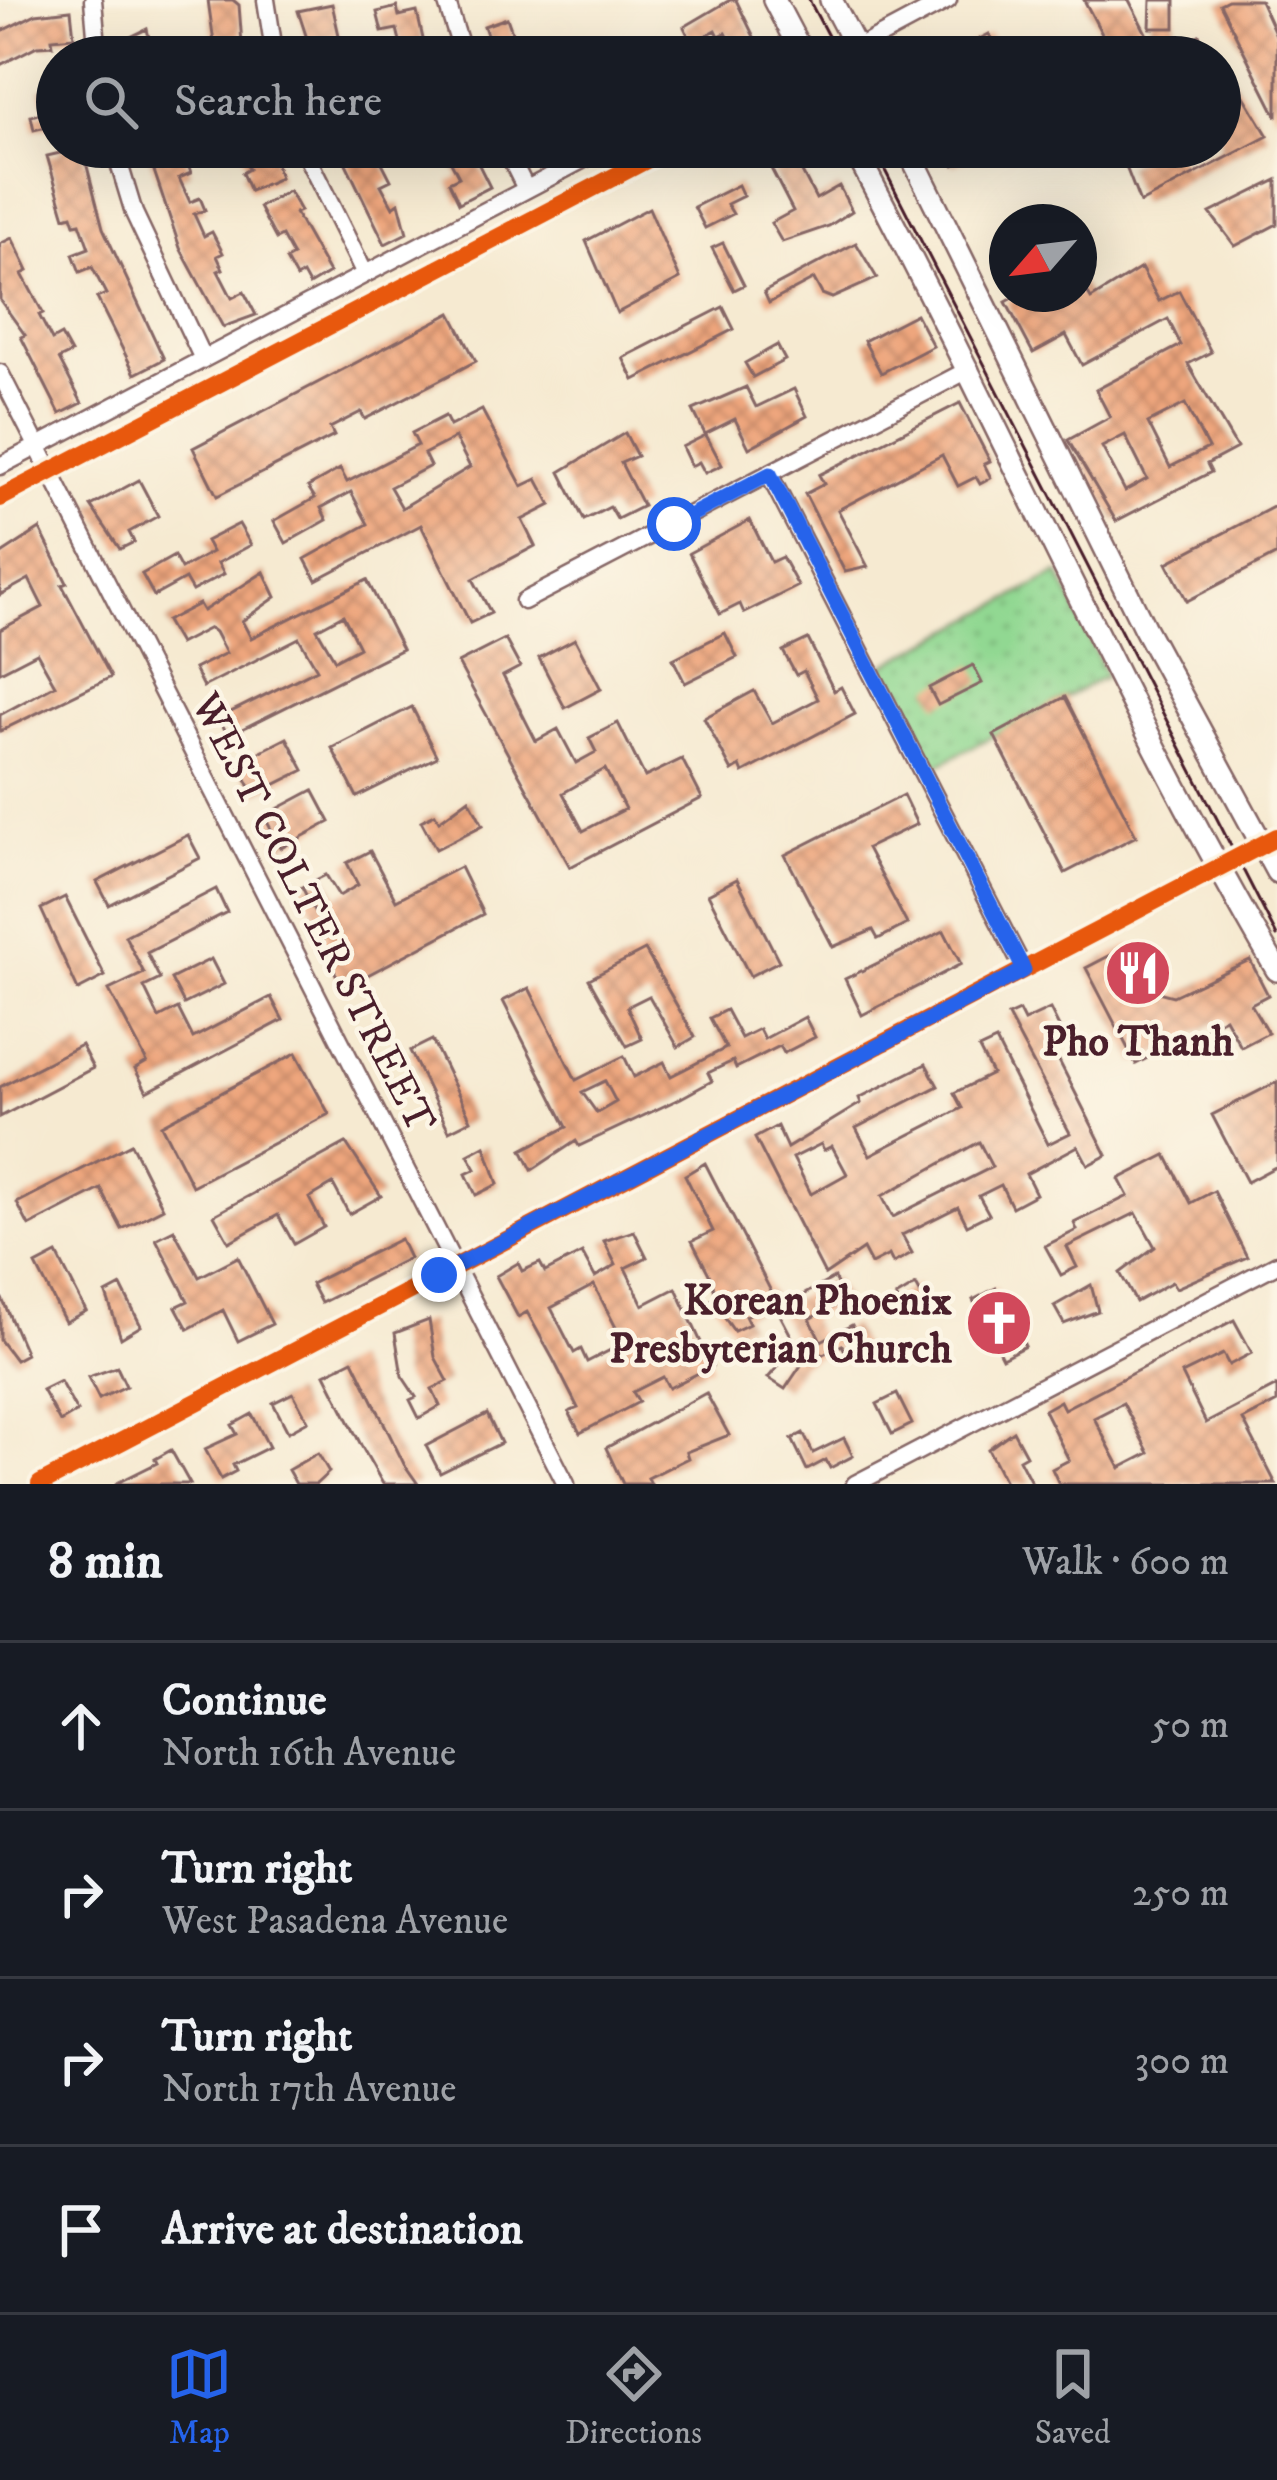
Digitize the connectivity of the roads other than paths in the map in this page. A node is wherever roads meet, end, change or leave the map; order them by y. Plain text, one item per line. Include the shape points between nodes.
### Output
1 (93, 0) edge
2 (266, 0) edge
3 (446, 0) edge
4 (774, 0) edge
5 (831, 0) edge
6 (948, 0) edge
7 (96, 36) edge
8 (271, 36) edge
9 (457, 36) edge
10 (793, 36) edge
11 (846, 36) edge
12 (885, 36) edge
13 (120, 168) edge
14 (312, 168) edge
15 (516, 168) edge
16 (568, 168) edge
17 (624, 168) edge
18 (632, 168) edge
19 (864, 168) edge
20 (918, 168) edge
21 (626, 171) junction
22 (526, 189) junction
23 (365, 274) junction
24 (203, 359) junction
25 (970, 369) junction
26 (0, 373) edge
27 (38, 446) junction
28 (0, 466) edge
29 (51, 472) junction
30 (770, 474) junction
31 (0, 498) edge
32 (524, 601) dead end
33 (1270, 841) edge
34 (1218, 868) junction
35 (1277, 872) edge
36 (1024, 970) junction
37 (1277, 970) edge
38 (1277, 1264) edge
39 (456, 1267) junction
40 (40, 1484) edge
41 (566, 1484) edge
42 (855, 1484) edge

1 - 7 street
2 - 8 street
3 - 9 street
4 - 10 main road
5 - 11 main road
6 - 12 street
13 - 24 street
14 - 23 street
15 - 22 street
16 - 22 street
17 - 21 street
18 - 21 street
19 - 25 main road
20 - 33 main road via 1144,627
21 - 29 street
22 - 23 street
23 - 24 street
24 - 27 street
25 - 30 street
25 - 34 main road
26 - 27 street, WEST COLTER STREET
27 - 28 street
27 - 29 street, WEST COLTER STREET
29 - 31 street
29 - 39 street, WEST COLTER STREET
30 - 32 street
30 - 36 street
33 - 34 street
33 - 35 main road
34 - 36 street
34 - 37 main road
36 - 39 street
38 - 42 street
39 - 40 street
39 - 41 street, WEST COLTER STREET

